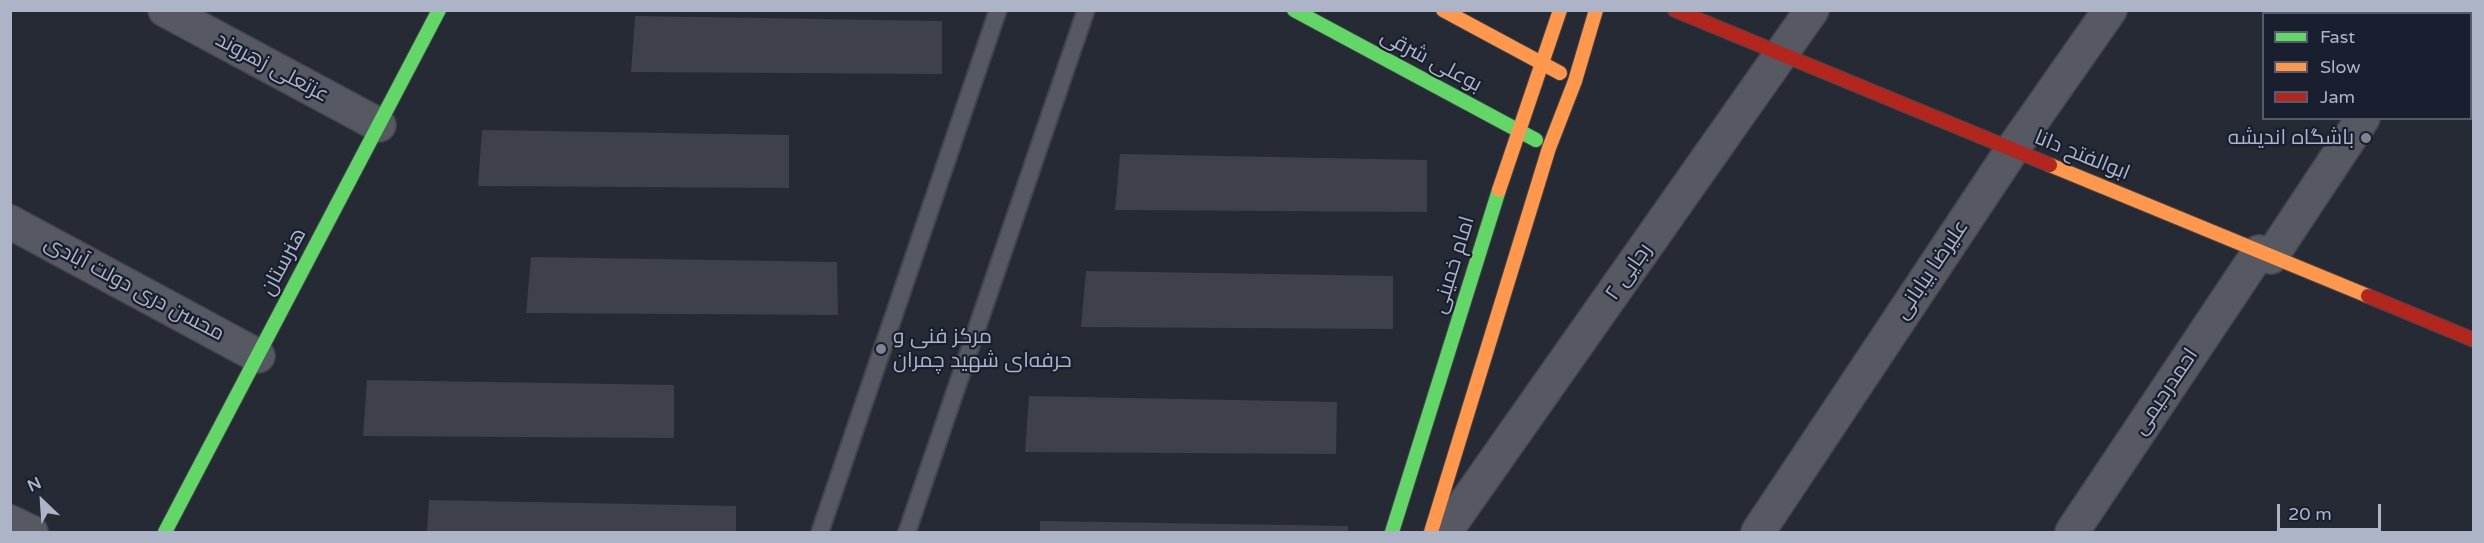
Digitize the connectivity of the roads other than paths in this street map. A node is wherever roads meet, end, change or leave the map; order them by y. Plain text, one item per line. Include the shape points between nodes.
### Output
1 (165, 10) edge
2 (439, 10) edge
3 (998, 10) edge
4 (1086, 10) edge
5 (1294, 10) edge
6 (1443, 10) edge
7 (1560, 10) edge
8 (1596, 10) edge
9 (1675, 10) edge
10 (1812, 10) edge
11 (2110, 10) edge
12 (1782, 54) junction
13 (1542, 64) junction
14 (1575, 81) junction
15 (2362, 120) edge
16 (379, 125) junction
17 (1518, 131) junction
18 (1549, 148) junction
19 (2012, 150) junction
20 (10, 222) edge
21 (2265, 254) junction
22 (2474, 340) edge
23 (258, 356) junction
24 (10, 522) edge
25 (31, 532) edge
26 (165, 532) edge
27 (820, 532) edge
28 (907, 532) edge
29 (1392, 532) edge
30 (1431, 532) edge
31 (1445, 532) edge
32 (1758, 532) edge
33 (2072, 532) edge

1 - 16 street, عزتعلی زهروند
2 - 16 main road, هنرستان
3 - 27 lane
4 - 28 lane
5 - 17 main road, بوعلی شرقی
6 - 13 main road
7 - 13 main road, امام خمینی
8 - 14 main road
9 - 12 main road, ابوالفتح دانا
10 - 12 street, رجایی ۲
11 - 19 street, علیرضا بیابانی
12 - 19 main road, ابوالفتح دانا
12 - 31 street, رجایی ۲
13 - 14 main road
13 - 17 main road, امام خمینی
14 - 18 main road
15 - 21 street, احمدرحیمی
16 - 23 main road, هنرستان
17 - 18 main road, بوعلی شرقی
17 - 29 main road, امام خمینی
18 - 30 main road
19 - 21 main road, ابوالفتح دانا
19 - 32 street, علیرضا بیابانی
20 - 23 street, محسن دری دولت آبادی
21 - 22 main road, ابوالفتح دانا
21 - 33 street, احمدرحیمی
23 - 26 main road, هنرستان
24 - 25 street

